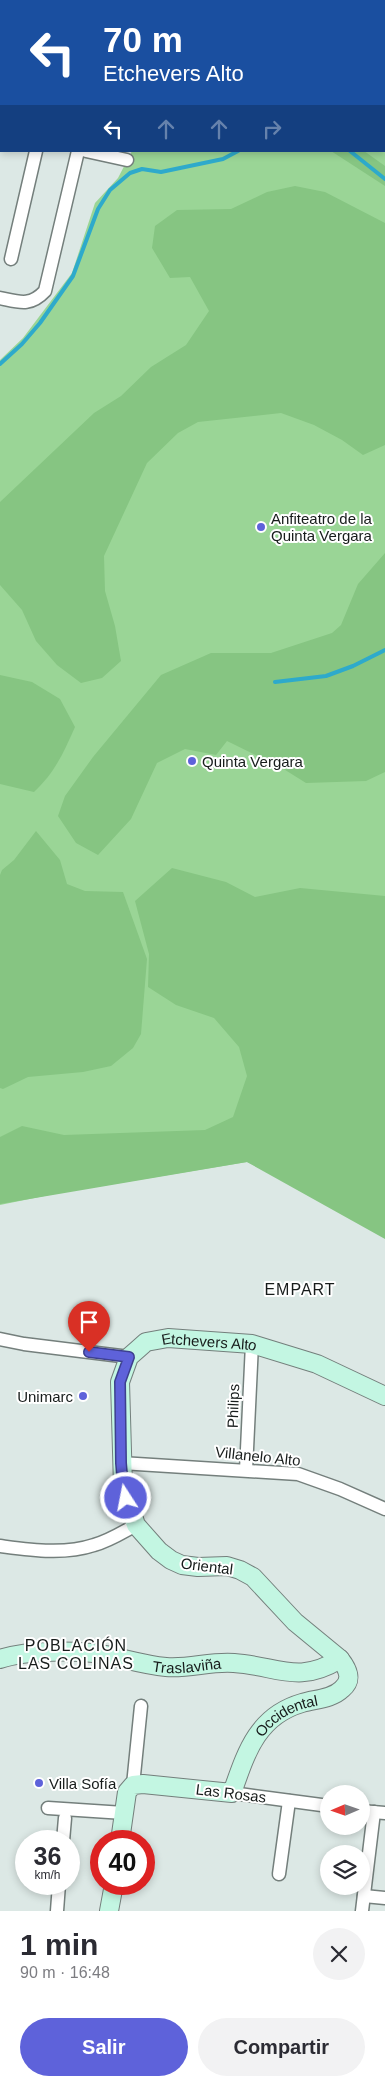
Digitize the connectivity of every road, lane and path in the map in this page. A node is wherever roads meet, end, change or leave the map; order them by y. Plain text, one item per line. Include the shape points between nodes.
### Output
1 (36, 152) edge
2 (78, 152) edge
3 (91, 152) edge
4 (128, 160) dead end
5 (11, 259) dead end
6 (0, 298) edge
7 (0, 1339) edge
8 (252, 1344) junction
9 (129, 1357) junction
10 (385, 1396) edge
11 (121, 1463) junction
12 (246, 1470) junction
13 (385, 1509) edge
14 (136, 1525) junction
15 (0, 1546) edge
16 (0, 1659) edge
17 (340, 1659) junction
18 (141, 1706) dead end
19 (133, 1785) junction
20 (232, 1793) junction
21 (289, 1801) junction
22 (320, 1805) edge
23 (48, 1808) dead end
24 (373, 1812) edge
25 (124, 1813) junction
26 (65, 1818) dead end
27 (64, 1830) edge
28 (122, 1830) edge
29 (279, 1874) dead end
30 (58, 1895) edge
31 (112, 1895) edge
32 (364, 1896) junction
33 (385, 1898) edge
34 (57, 1911) edge
35 (109, 1911) edge
36 (362, 1911) edge

1 - 5 street
2 - 6 street via 44,292 37,300 28,302
3 - 4 street
7 - 9 street
8 - 9 street, Etchevers Alto via 156,1339 146,1342
8 - 10 street, Etchevers Alto via 317,1364
8 - 12 street, Philips
9 - 11 street, Oriental via 120,1382
11 - 12 street, Villanelo Alto
11 - 14 street, Oriental via 123,1486
12 - 13 street, Villanelo Alto via 298,1474
14 - 15 street via 94,1545 65,1550
14 - 17 street, Oriental via 171,1560 190,1566 227,1566 253,1577 295,1622
16 - 17 street, Traslaviña via 40,1652 105,1655 165,1667 233,1662 305,1674
17 - 20 street, Occidental via 349,1676 344,1688 330,1696 287,1708 259,1731 248,1747
18 - 19 street
19 - 20 street, Las Rosas
19 - 25 street via 128,1792
20 - 21 street, Las Rosas
21 - 22 street, Las Rosas
21 - 29 street
23 - 25 street
24 - 32 street
25 - 28 street
26 - 27 street
30 - 34 street
31 - 35 street
32 - 33 street
32 - 36 street

